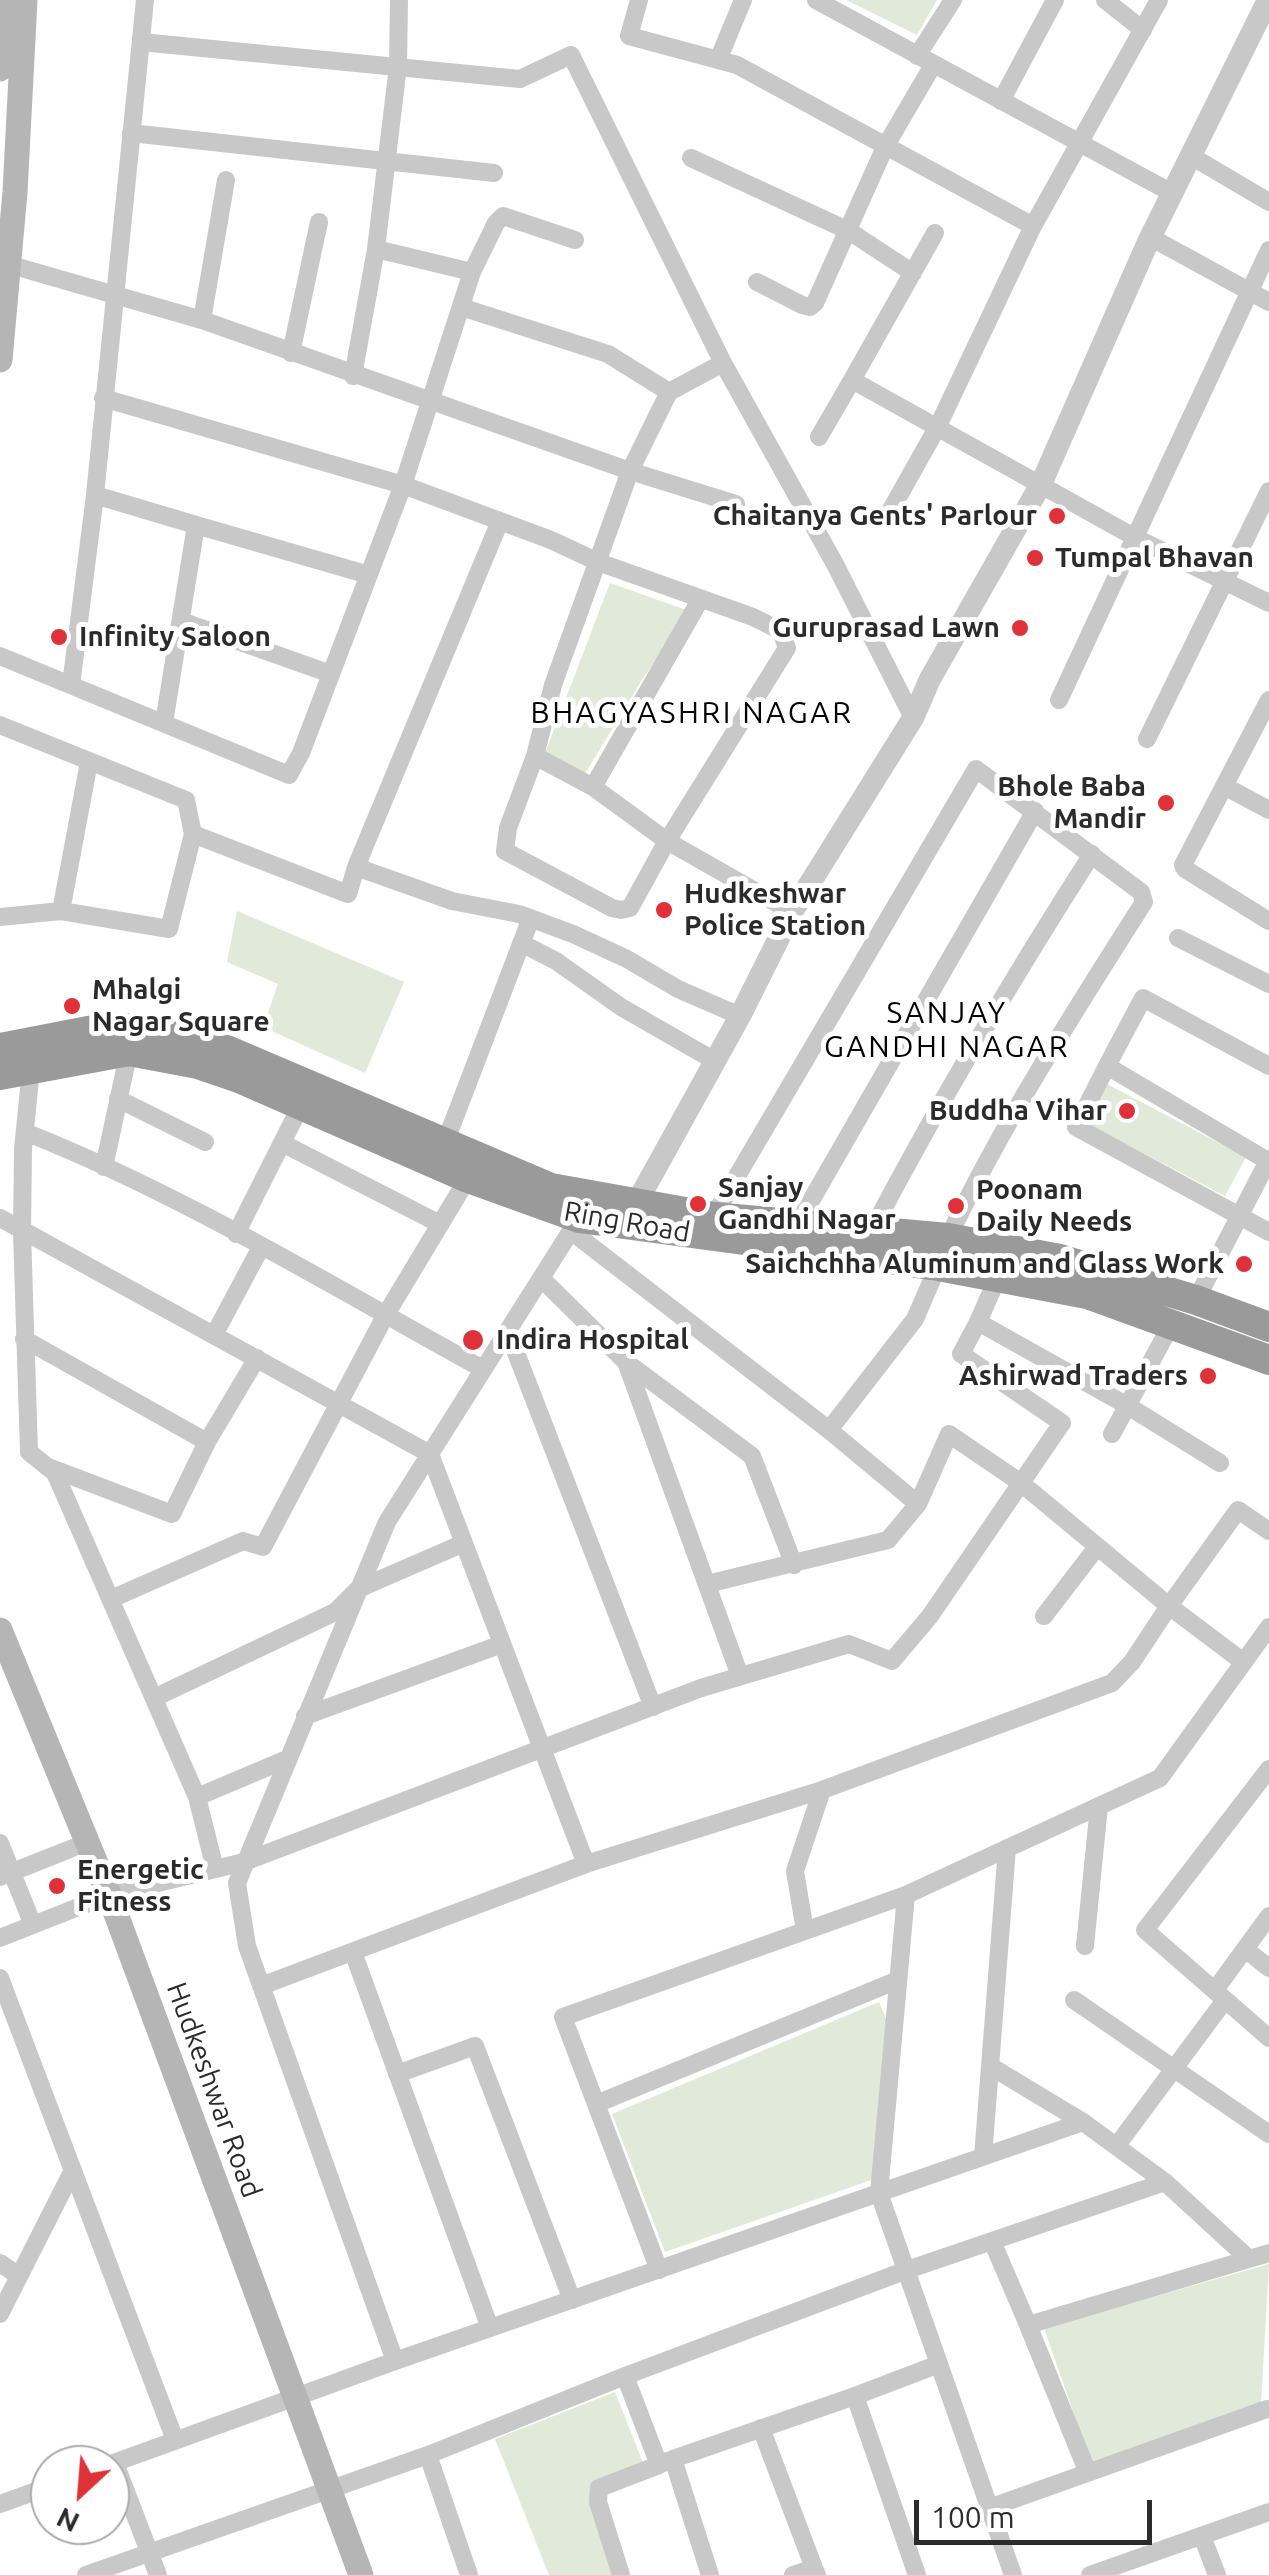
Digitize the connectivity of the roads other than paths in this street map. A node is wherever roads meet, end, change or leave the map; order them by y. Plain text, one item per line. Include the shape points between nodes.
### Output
1 (6, 0) edge
2 (25, 0) edge
3 (145, 0) edge
4 (399, 0) edge
5 (639, 0) edge
6 (743, 0) edge
7 (816, 0) edge
8 (953, 0) edge
9 (1056, 0) edge
10 (1104, 0) edge
11 (1160, 0) edge
12 (1268, 0) edge
13 (1143, 30) junction
14 (142, 42) junction
15 (718, 60) junction
16 (925, 60) junction
17 (398, 66) junction
18 (0, 69) edge
19 (1001, 101) junction
20 (131, 133) junction
21 (1079, 143) junction
22 (885, 148) junction
23 (1190, 156) junction
24 (691, 158) dead end
25 (385, 160) junction
26 (494, 172) dead end
27 (226, 180) dead end
28 (1172, 193) junction
29 (7, 201) edge
30 (1269, 202) edge
31 (319, 222) dead end
32 (1033, 226) junction
33 (848, 231) junction
34 (934, 233) dead end
35 (1150, 237) junction
36 (574, 240) dead end
37 (376, 249) junction
38 (1269, 250) edge
39 (4, 263) edge
40 (472, 272) junction
41 (913, 273) junction
42 (757, 282) dead end
43 (1248, 292) junction
44 (114, 294) junction
45 (1269, 302) edge
46 (460, 307) junction
47 (202, 320) junction
48 (291, 354) junction
49 (0, 360) edge
50 (723, 363) junction
51 (353, 376) junction
52 (852, 380) junction
53 (669, 392) junction
54 (102, 398) junction
55 (430, 402) junction
56 (938, 426) junction
57 (819, 437) dead end
58 (630, 470) junction
59 (1041, 484) junction
60 (403, 485) junction
61 (1269, 491) edge
62 (95, 495) junction
63 (736, 504) dead end
64 (888, 515) dead end
65 (500, 521) junction
66 (196, 525) junction
67 (1136, 538) junction
68 (598, 562) junction
69 (369, 574) junction
70 (1225, 582) junction
71 (700, 600) junction
72 (1269, 602) edge
73 (180, 622) junction
74 (0, 656) edge
75 (331, 674) junction
76 (71, 686) junction
77 (1059, 700) dead end
78 (1269, 700) edge
79 (912, 718) junction
80 (164, 723) junction
81 (0, 725) edge
82 (1147, 739) dead end
83 (535, 756) junction
84 (89, 762) junction
85 (1224, 786) junction
86 (593, 787) junction
87 (1269, 810) edge
88 (1035, 811) junction
89 (193, 834) junction
90 (667, 841) junction
91 (1092, 854) junction
92 (356, 867) junction
93 (61, 910) junction
94 (792, 912) junction
95 (0, 917) edge
96 (531, 918) junction
97 (1269, 921) edge
98 (1178, 938) dead end
99 (522, 943) junction
100 (1269, 984) edge
101 (740, 1016) junction
102 (0, 1048) edge
103 (128, 1051) junction
104 (715, 1061) junction
105 (1107, 1066) junction
106 (1269, 1066) edge
107 (32, 1069) junction
108 (0, 1074) edge
109 (118, 1099) junction
110 (301, 1105) junction
111 (25, 1132) junction
112 (205, 1142) dead end
113 (282, 1143) junction
114 (445, 1143) junction
115 (1268, 1160) edge
116 (104, 1167) junction
117 (468, 1178) junction
118 (637, 1202) junction
119 (1240, 1216) junction
120 (714, 1217) junction
121 (0, 1218) edge
122 (440, 1224) junction
123 (575, 1224) junction
124 (797, 1225) junction
125 (22, 1232) junction
126 (871, 1232) junction
127 (1269, 1232) edge
128 (236, 1234) junction
129 (261, 1248) junction
130 (943, 1252) junction
131 (998, 1276) junction
132 (541, 1278) junction
133 (1196, 1300) junction
134 (385, 1316) junction
135 (978, 1322) junction
136 (1171, 1324) junction
137 (1269, 1327) edge
138 (508, 1332) junction
139 (214, 1335) junction
140 (24, 1340) junction
141 (257, 1358) junction
142 (1269, 1360) edge
143 (626, 1362) junction
144 (483, 1369) junction
145 (338, 1402) junction
146 (1128, 1406) junction
147 (829, 1430) junction
148 (1112, 1434) dead end
149 (207, 1442) junction
150 (430, 1454) junction
151 (1220, 1463) dead end
152 (48, 1467) junction
153 (1022, 1484) junction
154 (918, 1504) junction
155 (1269, 1531) edge
156 (464, 1543) junction
157 (1096, 1547) junction
158 (794, 1565) junction
159 (707, 1584) junction
160 (358, 1589) junction
161 (110, 1600) junction
162 (1168, 1606) junction
163 (1044, 1616) dead end
164 (1269, 1626) edge
165 (0, 1630) edge
166 (502, 1644) junction
167 (1242, 1662) junction
168 (740, 1676) junction
169 (154, 1698) junction
170 (654, 1707) junction
171 (305, 1716) junction
172 (542, 1750) junction
173 (286, 1760) junction
174 (1269, 1769) edge
175 (822, 1790) junction
176 (197, 1797) junction
177 (1099, 1806) junction
178 (88, 1842) junction
179 (0, 1843) edge
180 (1007, 1848) junction
181 (244, 1862) junction
182 (586, 1864) junction
183 (215, 1869) junction
184 (7, 1874) edge
185 (109, 1895) junction
186 (906, 1895) junction
187 (1269, 1916) edge
188 (33, 1925) junction
189 (805, 1931) junction
190 (0, 1938) edge
191 (1085, 1946) dead end
192 (1245, 1949) junction
193 (352, 1952) junction
194 (1269, 1968) edge
195 (0, 1978) edge
196 (898, 1980) junction
197 (261, 1986) junction
198 (1220, 1995) junction
199 (1074, 2000) dead end
200 (1269, 2038) edge
201 (990, 2066) junction
202 (1174, 2069) junction
203 (398, 2074) junction
204 (596, 2104) junction
205 (1084, 2122) junction
206 (1269, 2134) edge
207 (1118, 2144) junction
208 (983, 2157) junction
209 (73, 2170) junction
210 (1165, 2182) junction
211 (880, 2193) junction
212 (992, 2241) junction
213 (1269, 2252) edge
214 (1249, 2259) junction
215 (0, 2262) edge
216 (658, 2270) junction
217 (906, 2270) junction
218 (20, 2276) junction
219 (572, 2300) junction
220 (0, 2314) edge
221 (1028, 2326) junction
222 (490, 2328) junction
223 (395, 2361) junction
224 (939, 2364) junction
225 (625, 2376) junction
226 (1269, 2387) edge
227 (296, 2396) junction
228 (856, 2396) junction
229 (1268, 2409) edge
230 (761, 2428) junction
231 (175, 2440) junction
232 (428, 2455) junction
233 (130, 2457) edge
234 (666, 2462) junction
235 (1088, 2472) junction
236 (331, 2488) junction
237 (30, 2493) edge
238 (0, 2504) edge
239 (130, 2506) edge
240 (989, 2508) junction
241 (1269, 2512) edge
242 (1202, 2536) junction
243 (149, 2550) junction
244 (816, 2572) edge
245 (1100, 2573) edge
246 (360, 2574) edge
247 (86, 2575) edge
248 (158, 2575) edge
249 (470, 2575) edge
250 (621, 2575) edge
251 (710, 2575) edge
252 (793, 2575) edge
253 (917, 2575) edge
254 (1013, 2575) edge
255 (1217, 2575) edge

1 - 18 main road
2 - 29 main road
3 - 14 street
4 - 17 street
5 - 15 street via 629,36
6 - 15 street
7 - 16 street
8 - 16 street
9 - 19 street
10 - 13 street
11 - 13 street
12 - 23 street
13 - 21 street
14 - 17 street
14 - 20 street
15 - 22 street
16 - 19 street
16 - 22 street
17 - 25 street
17 - 50 street via 520,79 570,55
19 - 21 street
20 - 25 street
20 - 44 street
21 - 28 street
21 - 32 street
22 - 32 street
22 - 33 street
23 - 28 street
23 - 30 street
24 - 33 street
25 - 26 street
25 - 37 street
27 - 47 street
28 - 35 street
29 - 39 main road
31 - 48 street
32 - 56 street
33 - 41 street
33 - 42 street via 810,307
34 - 41 street
35 - 43 street
35 - 59 street
36 - 40 street via 503,216
37 - 40 street
37 - 51 street
38 - 43 street
39 - 44 street
39 - 49 main road
40 - 46 street
41 - 52 street
43 - 45 street
43 - 67 street
44 - 47 street
44 - 54 street
46 - 53 street via 608,354
46 - 55 street
47 - 48 street
48 - 51 street
50 - 53 street
50 - 79 street
51 - 55 street
52 - 56 street
52 - 57 street
53 - 58 street
54 - 60 street
54 - 62 street
55 - 58 street
55 - 60 street
56 - 59 street
56 - 64 street
58 - 63 street
58 - 68 street
59 - 67 street
59 - 79 street
60 - 65 street
60 - 69 street
61 - 70 street
62 - 66 street
62 - 76 street
65 - 68 street
65 - 92 street
66 - 69 street
66 - 73 street
67 - 70 street
67 - 77 street
68 - 71 street
68 - 83 street
69 - 75 street
70 - 72 street
70 - 82 street
71 - 86 street
71 - 90 street via 754,617 781,632 787,648
73 - 75 street
73 - 80 street
74 - 76 street
75 - 80 street via 288,775
76 - 80 street
78 - 85 street
79 - 94 street
81 - 84 street
83 - 86 street
83 - 90 street via 506,850 621,910 630,908
84 - 89 street via 186,800
84 - 93 street
85 - 87 street
85 - 97 street via 1185,869
86 - 90 street
88 - 91 street
88 - 120 street via 976,769
88 - 124 street
89 - 92 street via 348,894
89 - 93 street via 169,929
90 - 94 street
91 - 126 street via 1014,975
91 - 130 street via 1141,892 1144,902 1046,1055
92 - 96 street via 452,902
93 - 95 street
94 - 101 street
96 - 99 street
96 - 101 street
98 - 100 street
99 - 104 street
99 - 114 street
101 - 104 street
102 - 114 highway, Ring Road via 114,1026 173,1035 222,1048
103 - 107 highway, Ring Road
103 - 109 street
103 - 110 highway, Ring Road via 198,1064
104 - 118 street
105 - 106 street via 1143,998
105 - 115 street
105 - 119 street via 1076,1127
107 - 108 highway, Ring Road
107 - 111 street
109 - 112 street
109 - 116 street
110 - 113 street
110 - 117 highway, Ring Road
111 - 116 street
111 - 125 street
113 - 122 street
113 - 128 street
114 - 118 highway, Ring Road via 550,1188
115 - 119 street
116 - 128 street
117 - 122 street
117 - 123 highway, Ring Road
118 - 120 highway, Ring Road
119 - 127 street
119 - 133 street
120 - 124 highway, Ring Road
121 - 125 street
122 - 134 street
123 - 130 highway, Ring Road
123 - 132 street
123 - 147 street
124 - 126 highway, Ring Road
125 - 139 street
125 - 140 street
126 - 130 highway, Ring Road
128 - 129 street
129 - 134 street
129 - 139 street
130 - 131 highway, Ring Road
130 - 133 highway, Ring Road via 1060,1259
130 - 147 street via 915,1319
131 - 135 street
131 - 136 highway, Ring Road via 1087,1294
132 - 138 street
132 - 143 street
133 - 137 highway, Ring Road
134 - 144 street
134 - 145 street
135 - 146 street
135 - 153 street via 961,1354 1062,1423
136 - 142 highway, Ring Road
136 - 146 street
138 - 144 street
138 - 170 street
139 - 141 street
140 - 149 street
140 - 152 street via 30,1452
141 - 145 street
141 - 149 street
143 - 158 street via 752,1456
143 - 159 street
144 - 150 street
145 - 150 street
145 - 161 street via 263,1547 243,1541
146 - 148 street
146 - 151 street
147 - 154 street
149 - 152 street via 172,1514
150 - 156 street
150 - 160 street via 387,1522
152 - 161 street
153 - 154 street via 949,1434
153 - 157 street
153 - 168 street via 892,1662 849,1644
154 - 158 street via 888,1540
155 - 162 street via 1238,1510
156 - 160 street
156 - 166 street
157 - 162 street
157 - 163 street
158 - 159 street
159 - 168 street
160 - 169 street via 335,1612
160 - 171 street
161 - 169 street
162 - 167 street
162 - 175 street via 1112,1683
164 - 167 street
165 - 178 main road, Hudkeshwar Road
166 - 171 street
166 - 172 street
167 - 177 street via 1160,1778
168 - 170 street
169 - 176 street
170 - 172 street
171 - 173 street
172 - 181 street
172 - 182 street
173 - 176 street
173 - 181 street
174 - 198 street via 1146,1930
175 - 182 street
175 - 189 street via 794,1871
176 - 183 street
177 - 180 street
177 - 191 street
178 - 184 street
178 - 185 main road, Hudkeshwar Road
179 - 184 street
180 - 186 street
180 - 201 street
181 - 183 street
181 - 197 street via 237,1883
182 - 193 street
183 - 185 street
184 - 188 street
185 - 188 street
185 - 227 main road, Hudkeshwar Road
186 - 189 street
186 - 196 street
187 - 192 street
188 - 190 street
189 - 204 street via 563,2017
192 - 194 street
192 - 198 street
193 - 197 street
193 - 203 street
195 - 209 street
196 - 204 street
196 - 211 street
197 - 223 street
198 - 200 street
198 - 202 street
199 - 202 street
201 - 205 street
201 - 208 street
202 - 206 street
202 - 207 street
203 - 219 street via 475,2046
203 - 222 street
204 - 216 street
205 - 207 street
205 - 208 street
207 - 210 street
208 - 211 street
209 - 218 street
209 - 231 street
210 - 212 street
210 - 214 street
211 - 216 street
211 - 217 street
212 - 217 street
212 - 221 street
213 - 214 street
214 - 221 street
215 - 218 street
216 - 219 street
217 - 224 street
217 - 225 street
218 - 220 street
219 - 222 street
221 - 235 street
222 - 223 street
223 - 227 street
224 - 228 street
224 - 240 street
225 - 232 street
225 - 234 street
226 - 229 street
227 - 231 street
227 - 236 main road, Hudkeshwar Road
228 - 230 street
228 - 253 street
229 - 235 street
230 - 234 street
230 - 244 street
231 - 233 street
232 - 236 street
232 - 249 street
234 - 250 street via 600,2488 598,2502
234 - 251 street
235 - 240 street
236 - 243 street
236 - 246 main road, Hudkeshwar Road
237 - 238 street
239 - 243 street
240 - 254 street
241 - 242 street
242 - 245 street
242 - 255 street
243 - 247 street
243 - 248 street
244 - 252 street

